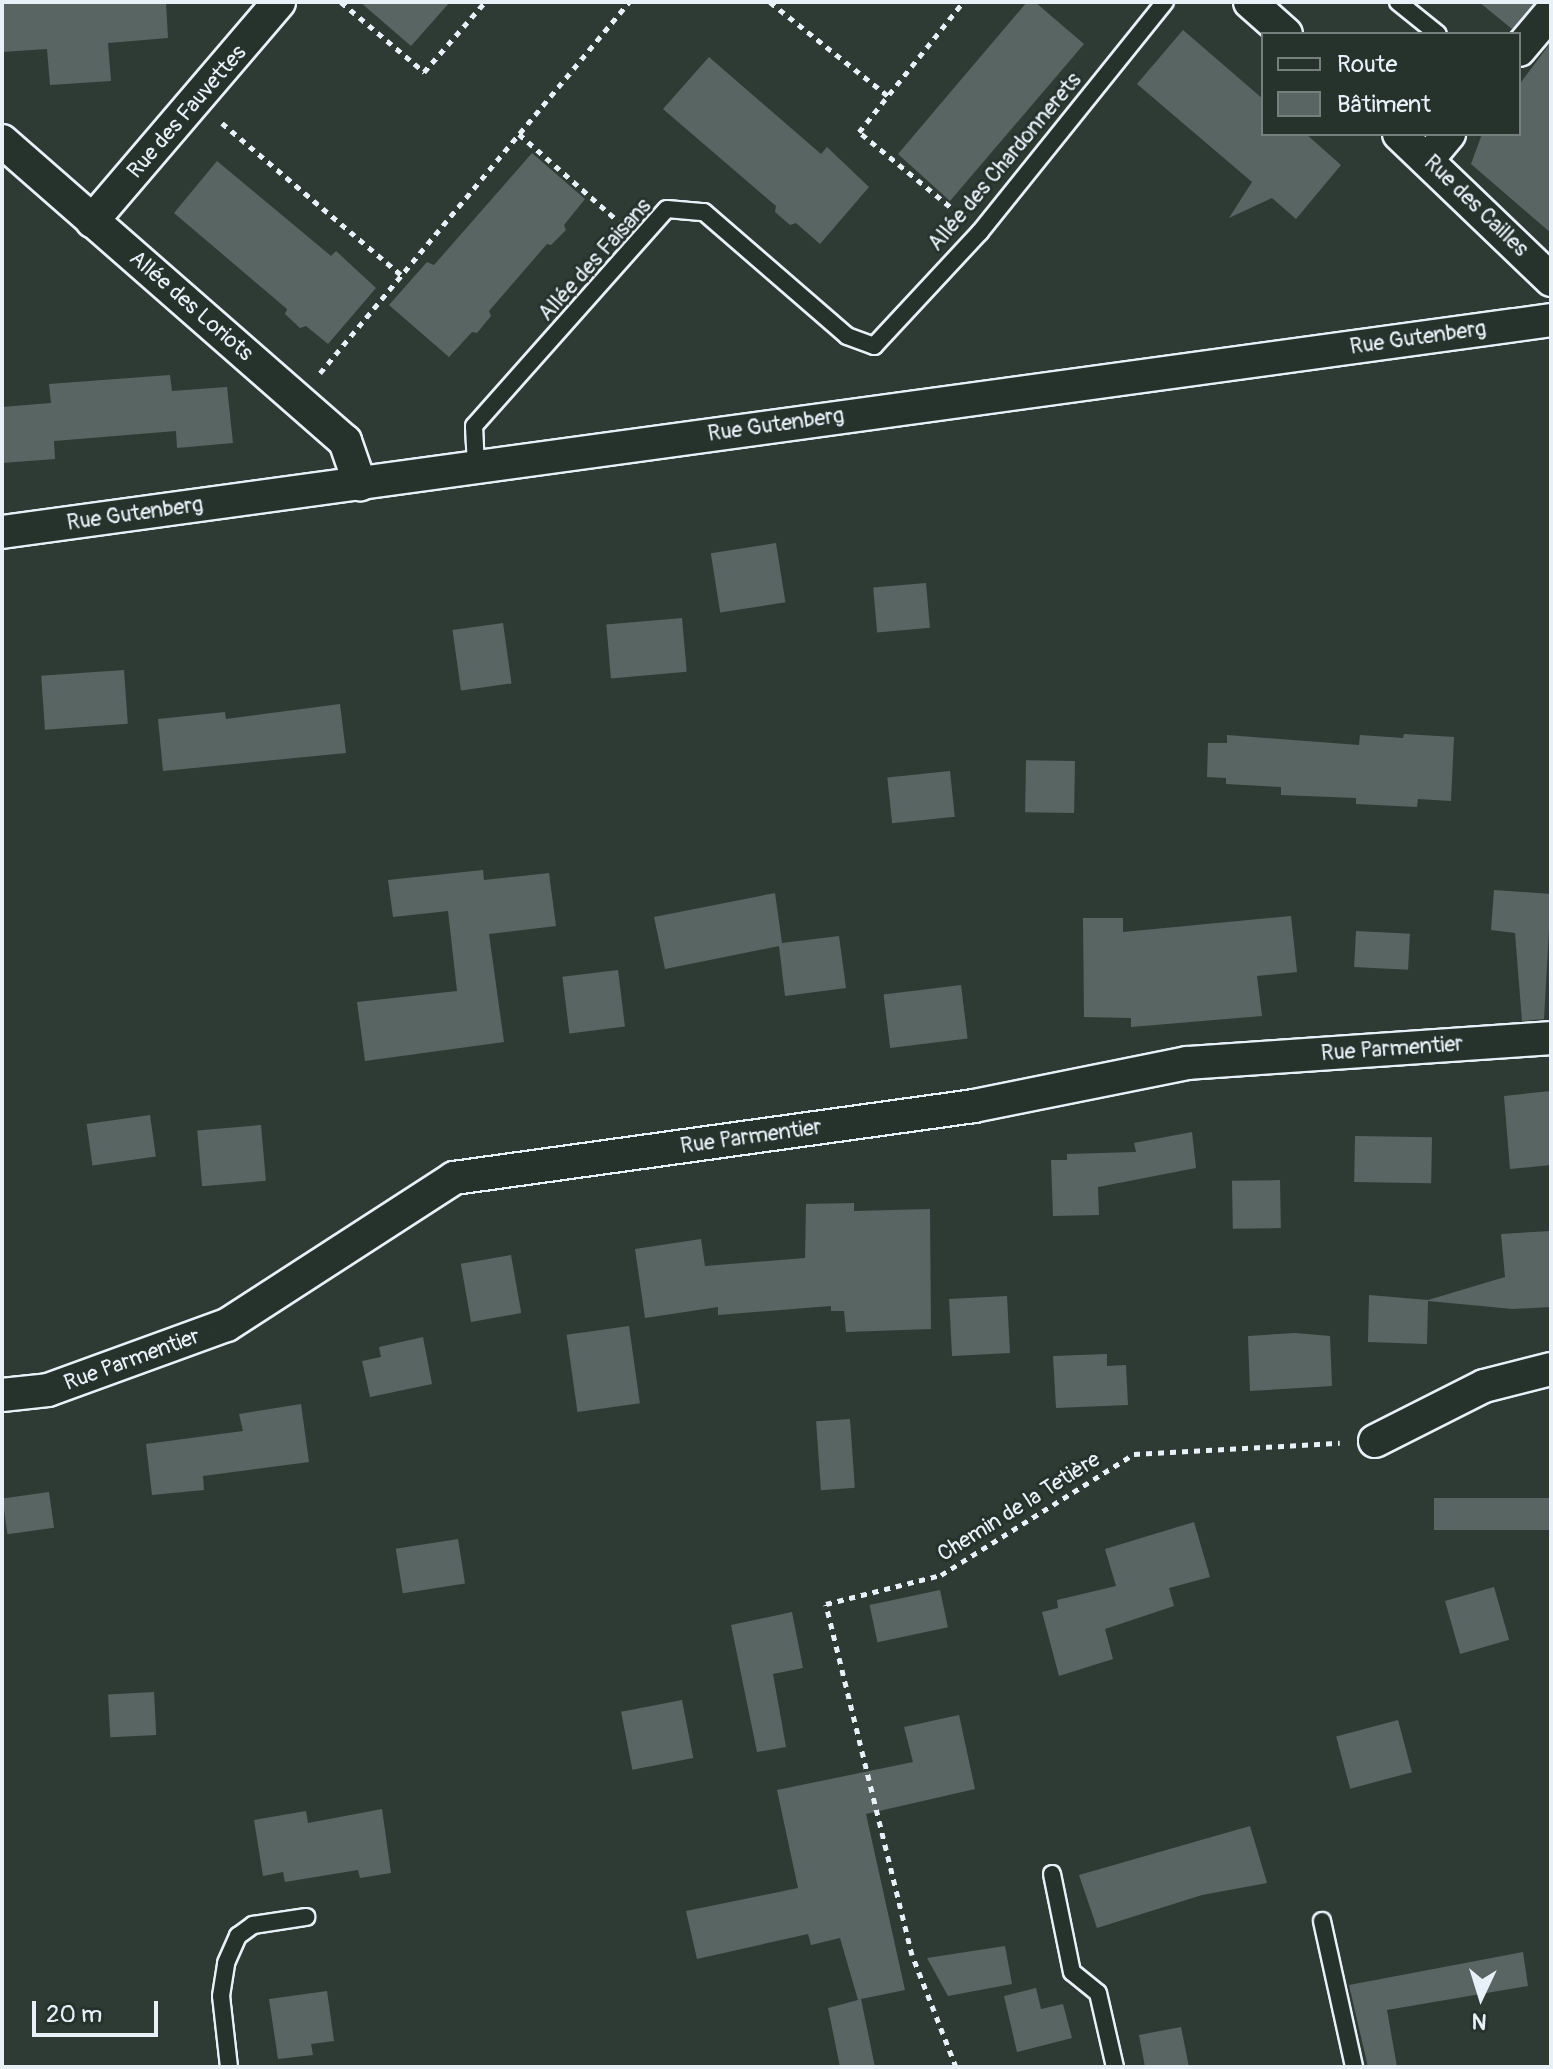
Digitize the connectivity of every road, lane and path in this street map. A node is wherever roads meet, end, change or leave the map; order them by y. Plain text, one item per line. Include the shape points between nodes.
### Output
1 (279, 2) edge
2 (341, 2) edge
3 (485, 2) edge
4 (629, 2) edge
5 (770, 2) edge
6 (963, 2) edge
7 (1165, 2) edge
8 (1250, 2) edge
9 (1398, 2) edge
10 (1551, 12) edge
11 (1284, 32) edge
12 (1436, 32) edge
13 (1521, 48) edge
14 (888, 96) junction
15 (198, 102) junction
16 (519, 134) junction
17 (1401, 136) edge
18 (1447, 136) edge
19 (2, 141) edge
20 (1428, 159) junction
21 (92, 221) junction
22 (980, 232) junction
23 (641, 241) junction
24 (401, 275) junction
25 (1551, 280) edge
26 (1551, 320) edge
27 (874, 346) joint
28 (299, 399) junction
29 (476, 466) junction
30 (360, 484) junction
31 (2, 532) edge
32 (1551, 1038) edge
33 (1551, 1369) edge
34 (2, 1395) edge
35 (1375, 1441) joint
36 (1052, 1874) dead end
37 (306, 1917) dead end
38 (1322, 1921) dead end
39 (229, 2067) edge
40 (956, 2067) edge
41 (1115, 2067) edge
42 (1354, 2067) edge

1 - 15 street, Rue des Fauvettes
2 - 3 path via 424,72
4 - 16 path
5 - 14 path
6 - 14 path
7 - 22 lane, Allée des Chardonnerets
8 - 11 street
9 - 12 lane
10 - 13 street
14 - 22 path via 859,132
15 - 21 street, Rue des Fauvettes
15 - 24 path
16 - 23 path
16 - 24 path
17 - 20 street, Rue des Cailles
18 - 20 street
19 - 21 street, Allée des Loriots
20 - 25 street, Rue des Cailles
21 - 28 street, Allée des Loriots
22 - 27 lane, Allée des Chardonnerets
23 - 27 lane, Allée des Faisans via 667,209 704,212 847,336
23 - 29 lane, Allée des Faisans via 474,426
24 - 28 path
26 - 29 street, Rue Gutenberg
28 - 30 street, Allée des Loriots via 345,441
29 - 30 street, Rue Gutenberg
30 - 31 street, Rue Gutenberg
32 - 34 street, Rue Parmentier via 1187,1063 974,1106 454,1178 227,1325 48,1390
33 - 35 street via 1484,1386
35 - 40 path, Chemin de la Tetière via 1134,1454 941,1575 826,1604 912,1955
36 - 41 lane via 1072,1972 1098,1993
37 - 39 lane via 253,1925 238,1936 226,1963 221,1996
38 - 42 lane

